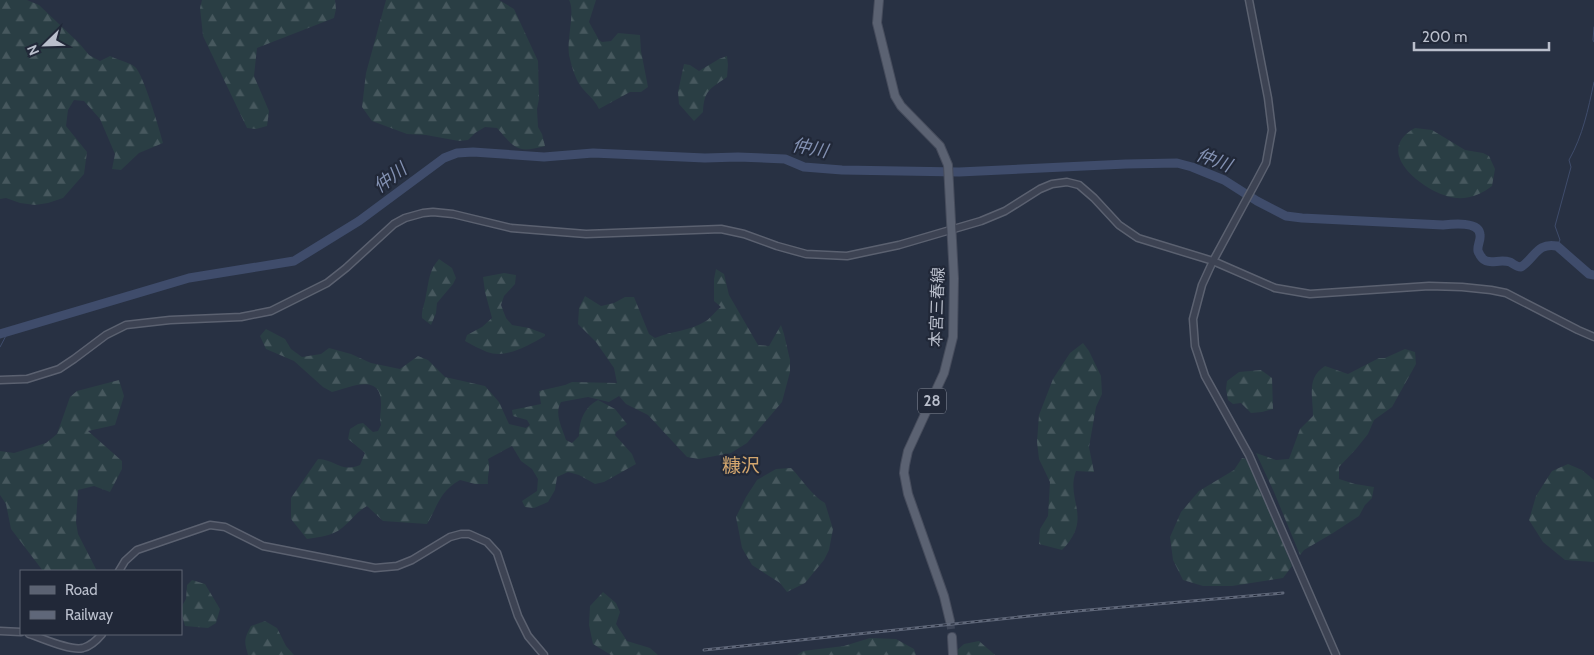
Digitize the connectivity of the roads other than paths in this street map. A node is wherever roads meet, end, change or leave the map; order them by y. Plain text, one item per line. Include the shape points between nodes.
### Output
1 (879, 0) edge
2 (1249, 0) edge
3 (952, 229) junction
4 (1213, 261) junction
5 (1594, 336) edge
6 (0, 380) edge
7 (119, 570) edge
8 (950, 621) tunnel mouth
9 (0, 630) edge
10 (20, 632) edge
11 (32, 635) edge
12 (101, 635) edge
13 (952, 637) tunnel mouth
14 (544, 655) edge
15 (952, 655) edge
16 (1336, 655) edge

1 - 3 main road, 本宮三春線 / 28 via 878,23 895,96 905,112 940,146 948,165
2 - 4 street via 1272,130 1266,163
3 - 4 street via 992,217 1052,184 1067,182 1080,185 1128,233
3 - 6 street via 872,252 827,256 806,254 721,229 586,234 511,228 453,214 423,213 394,224 327,283 272,311 241,317 126,325 106,335 59,369 28,379
3 - 8 main road, 本宮三春線 / 28 via 953,337 944,373 908,451 904,473
4 - 5 street via 1275,288 1299,293 1429,286 1491,290 1506,293
4 - 16 street via 1202,284 1193,319 1197,355 1205,376 1249,455
7 - 14 street via 137,550 210,525 225,527 263,546 376,568 397,566 450,537 469,534 487,542 497,554 518,616 528,636
9 - 10 street
11 - 12 street via 82,648
13 - 15 main road

